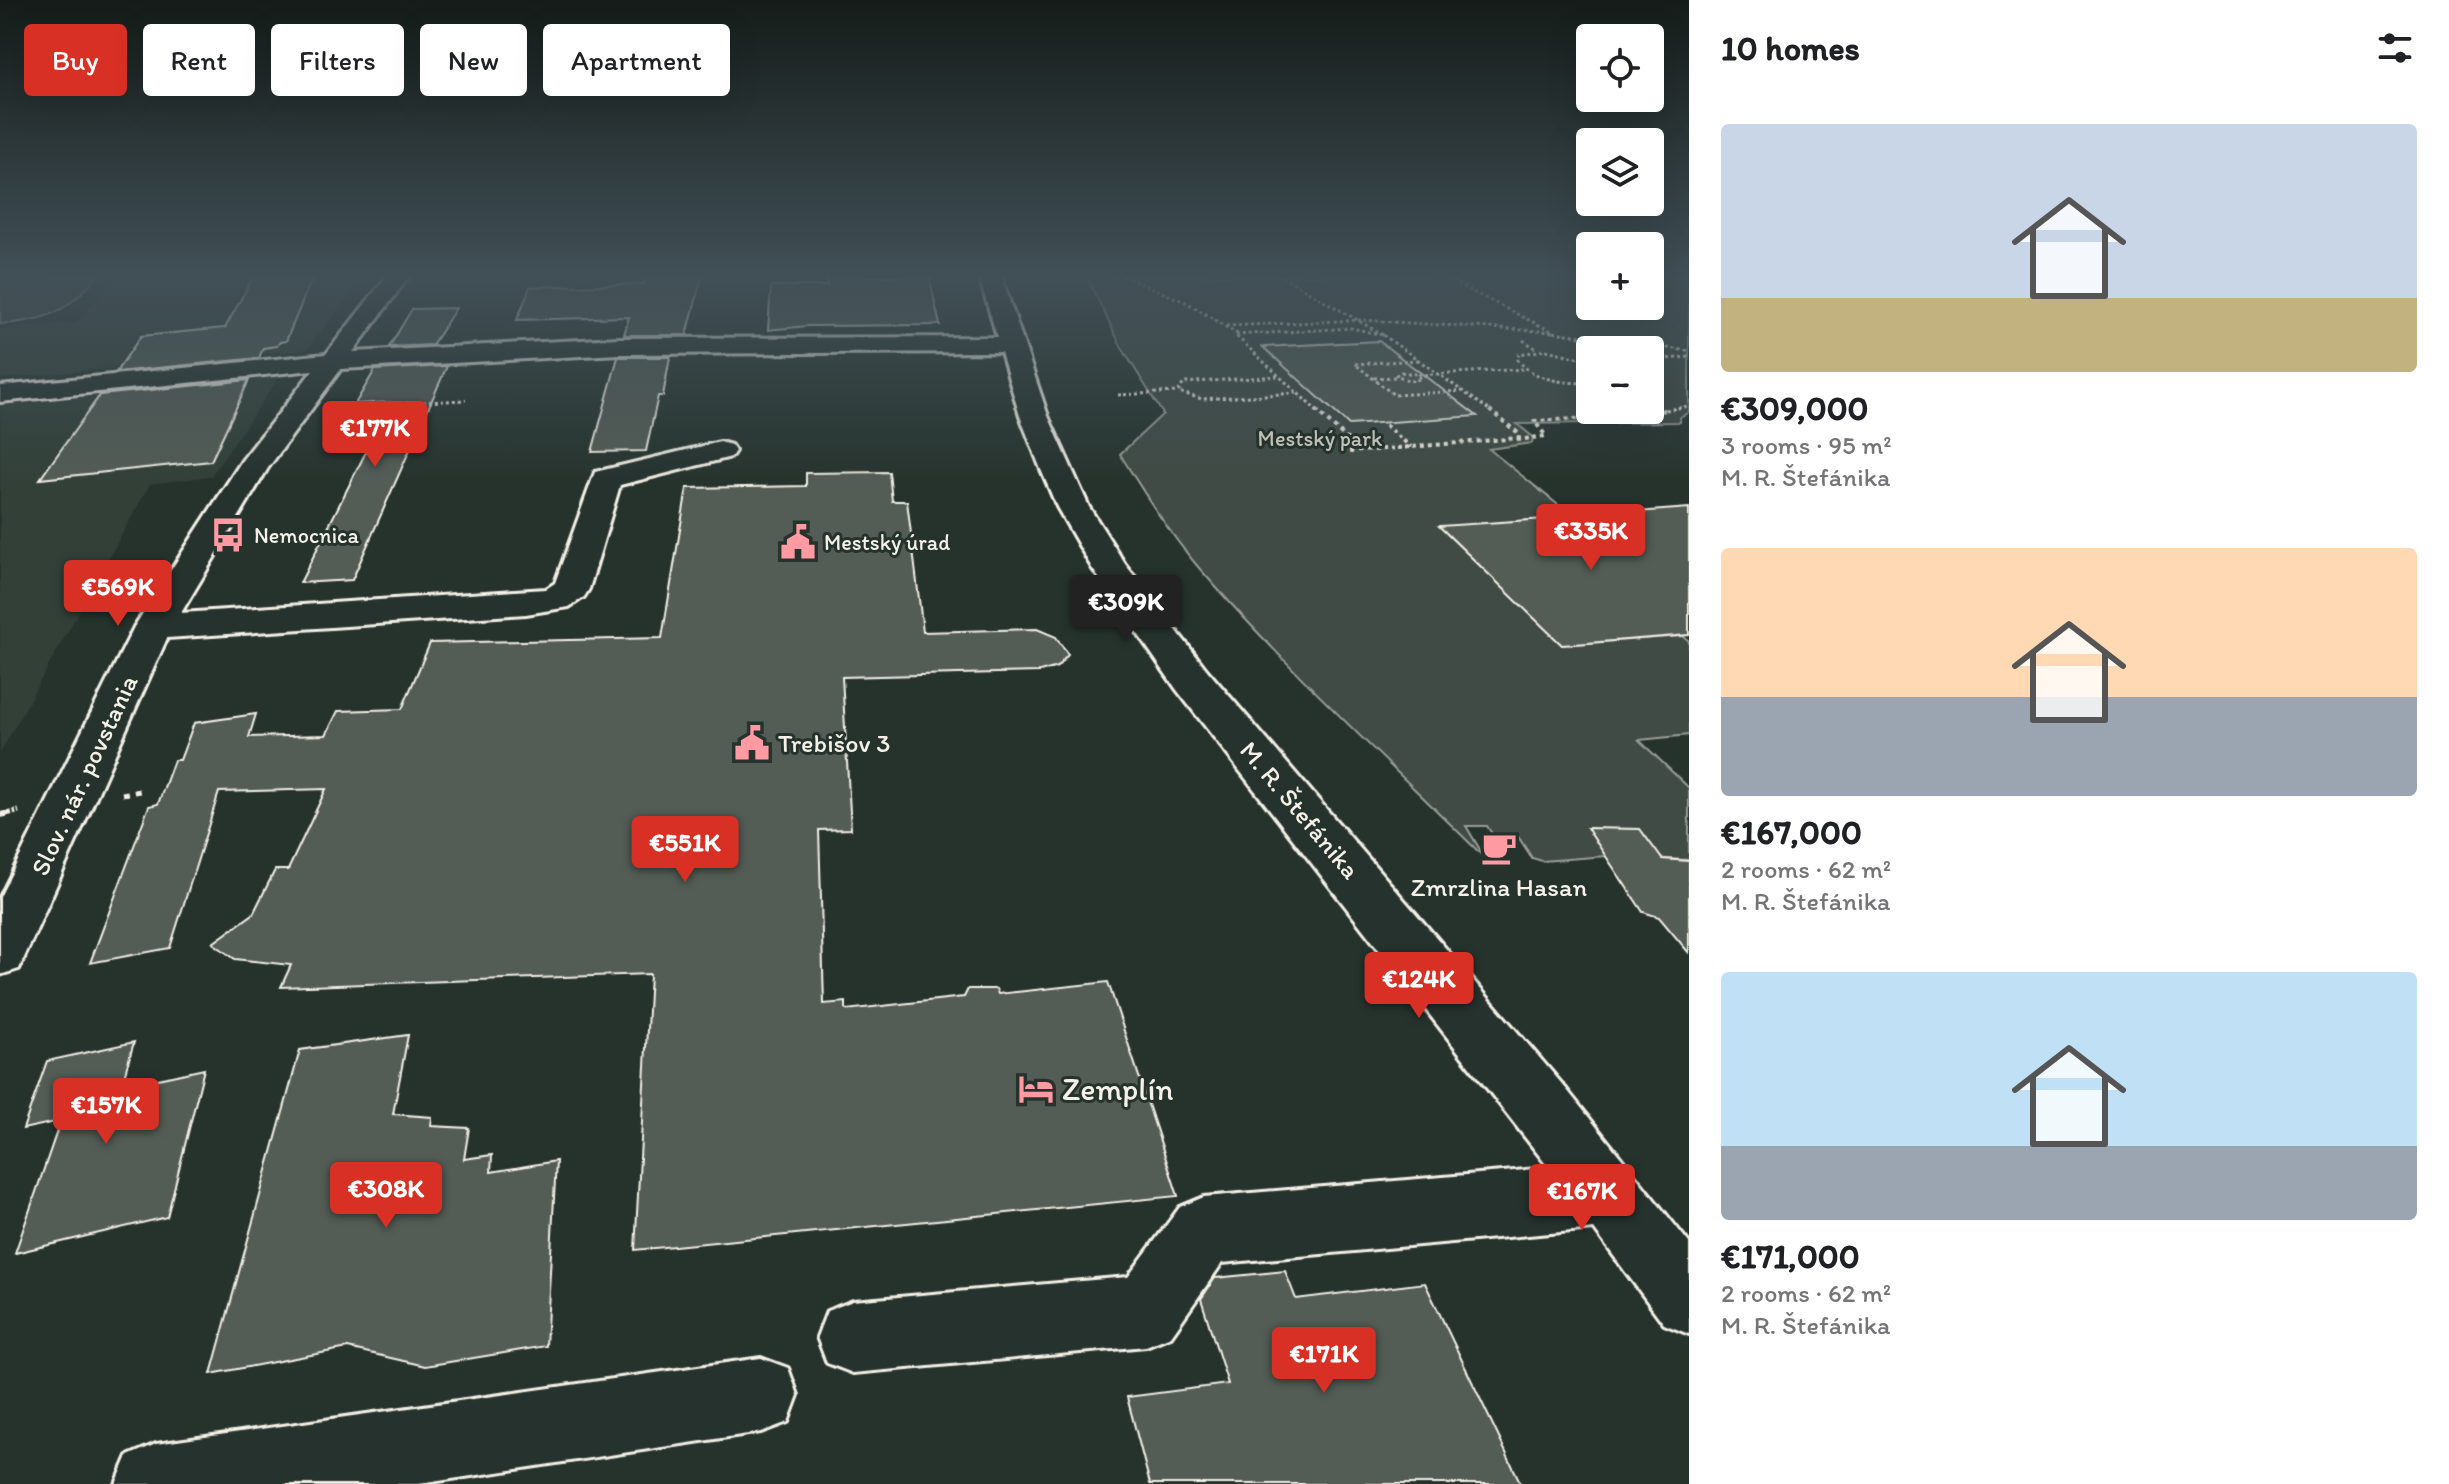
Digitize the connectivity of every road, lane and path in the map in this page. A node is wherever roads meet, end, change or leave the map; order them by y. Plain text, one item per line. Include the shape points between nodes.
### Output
1 (343, 345) edge
2 (765, 345) edge
3 (1010, 345) edge
4 (1246, 345) edge
5 (1398, 345) edge
6 (1531, 345) edge
7 (1648, 345) edge
8 (1538, 350) junction
9 (1689, 351) edge
10 (1576, 356) edge
11 (1689, 357) edge
12 (1664, 359) edge
13 (1419, 360) junction
14 (331, 361) junction
15 (1388, 362) junction
16 (1526, 369) junction
17 (1401, 372) junction
18 (1439, 374) junction
19 (1418, 375) junction
20 (1279, 376) junction
21 (1397, 377) junction
22 (1373, 378) junction
23 (1414, 381) junction
24 (1576, 382) edge
25 (1462, 391) junction
26 (1178, 392) junction
27 (1297, 393) junction
28 (1429, 393) junction
29 (0, 394) edge
30 (1118, 395) dead end
31 (466, 400) dead end
32 (334, 406) dead end
33 (1689, 406) edge
34 (1664, 411) edge
35 (1576, 419) edge
36 (1385, 425) dead end
37 (1512, 441) junction
38 (1412, 448) junction
39 (720, 451) dead end
40 (153, 627) junction
41 (145, 790) dead end
42 (113, 795) dead end
43 (0, 952) edge
44 (1611, 1195) junction
45 (1689, 1299) edge
46 (853, 1337) dead end
47 (761, 1395) dead end
48 (156, 1484) edge

1 - 14 street, Slov. nár. povstania
2 - 14 street via 619,346
3 - 44 street, M. R. Štefánika via 1055,467 1110,568 1192,680
4 - 20 path
5 - 13 path
6 - 8 path
7 - 9 path
8 - 10 path
8 - 16 path via 1519,354
11 - 12 path
13 - 15 path
13 - 18 path
14 - 29 street
14 - 40 street, Slov. nár. povstania via 254,466
15 - 17 path
15 - 22 path via 1355,364
16 - 18 path
16 - 24 path
17 - 19 path
17 - 21 path
18 - 19 path
18 - 25 path
19 - 23 path via 1421,379
20 - 26 path via 1184,383
20 - 27 path
21 - 22 path
21 - 23 path
22 - 28 path via 1394,395
23 - 28 path
25 - 28 path
25 - 37 path via 1517,432 1519,438
26 - 27 path via 1202,399
26 - 30 path
27 - 38 path via 1348,440 1349,452
31 - 32 path
33 - 34 path
35 - 37 path via 1534,421 1546,436
36 - 38 path
37 - 38 path
39 - 40 street via 606,479 571,589 556,599
40 - 43 street, Slov. nár. povstania
41 - 42 path
44 - 45 street, M. R. Štefánika
44 - 46 street via 1204,1231 1146,1311
47 - 48 street

